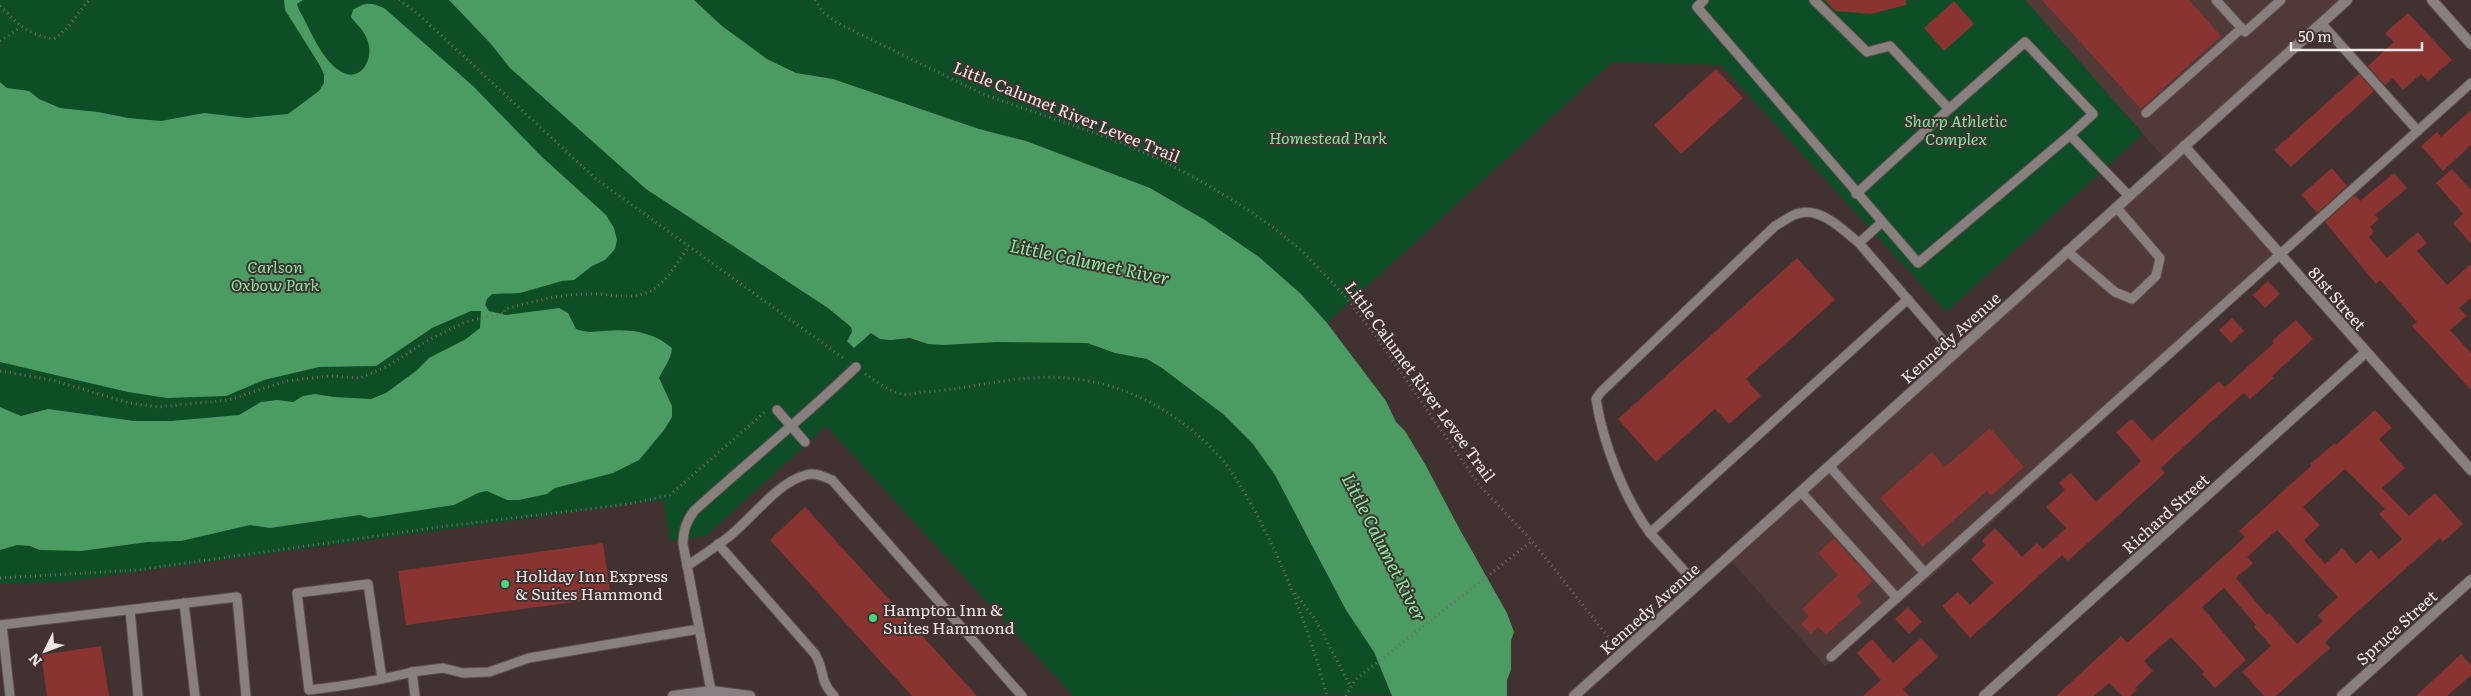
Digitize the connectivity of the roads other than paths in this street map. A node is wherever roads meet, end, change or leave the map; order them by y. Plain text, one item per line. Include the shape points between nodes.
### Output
1 (1704, 0) edge
2 (1814, 0) edge
3 (2216, 0) edge
4 (2281, 0) edge
5 (2347, 0) edge
6 (2432, 0) edge
7 (2321, 23) junction
8 (2242, 28) junction
9 (2471, 44) edge
10 (2471, 83) edge
11 (1949, 109) junction
12 (2146, 113) dead end
13 (2418, 131) junction
14 (2070, 135) junction
15 (2184, 146) junction
16 (1856, 194) junction
17 (2129, 196) junction
18 (2116, 207) junction
19 (1881, 223) junction
20 (1859, 243) junction
21 (2067, 251) junction
22 (2280, 255) junction
23 (1908, 300) junction
24 (2366, 352) junction
25 (1954, 353) junction
26 (856, 367) road end
27 (777, 410) road end
28 (790, 425) junction
29 (805, 442) dead end
30 (1829, 466) junction
31 (2471, 470) edge
32 (1801, 492) junction
33 (1650, 533) junction
34 (718, 544) junction
35 (687, 566) junction
36 (1924, 573) junction
37 (2471, 580) edge
38 (1697, 586) junction
39 (1897, 598) junction
40 (184, 604) junction
41 (130, 610) junction
42 (1, 625) edge
43 (699, 629) junction
44 (1831, 657) dead end
45 (412, 672) junction
46 (382, 680) junction
47 (711, 691) junction
48 (10, 696) edge
49 (138, 696) edge
50 (195, 696) edge
51 (244, 696) edge
52 (415, 696) edge
53 (673, 696) edge
54 (750, 696) edge
55 (834, 696) edge
56 (1022, 696) edge
57 (1574, 696) edge
58 (1984, 696) edge
59 (2342, 696) edge

1 - 16 lane via 1697,7
2 - 11 lane via 1867,52 1890,46
3 - 8 lane
4 - 8 lane via 2245,32
5 - 7 street, Kennedy Avenue
6 - 9 street
7 - 13 lane
7 - 15 street, Kennedy Avenue
8 - 12 lane
10 - 13 lane
11 - 14 lane via 2025,42 2093,114
11 - 16 lane
13 - 22 lane
14 - 17 lane
14 - 19 lane via 1918,264
15 - 17 street, Kennedy Avenue
15 - 22 street, 81st Street
16 - 19 lane
17 - 18 street, Kennedy Avenue
18 - 21 street, Kennedy Avenue
18 - 21 lane via 2160,258 2156,276 2132,299 2115,292
19 - 20 lane
20 - 23 lane
20 - 33 lane via 1813,212 1798,213 1775,226 1601,392 1596,399 1603,430 1636,514
21 - 25 street, Kennedy Avenue
22 - 24 street, 81st Street
22 - 36 lane
23 - 25 lane
23 - 33 lane
24 - 31 street, 81st Street
24 - 58 street, Richard Street
25 - 30 street, Kennedy Avenue
26 - 28 lane via 809,412
27 - 28 lane
28 - 29 lane
28 - 35 lane via 694,511 684,527
30 - 32 street, Kennedy Avenue
30 - 36 lane
32 - 38 street, Kennedy Avenue
32 - 39 lane
33 - 38 lane
34 - 35 lane
34 - 55 lane via 816,654 823,684
34 - 56 lane via 796,478 815,474 832,480
35 - 43 lane
36 - 39 lane
37 - 59 street, Spruce Street
38 - 57 street, Kennedy Avenue
39 - 44 lane
40 - 41 lane
40 - 50 lane
40 - 51 lane via 237,597
41 - 42 lane
41 - 49 lane
42 - 48 lane
43 - 45 lane via 529,658 489,672 463,673 443,668
43 - 47 lane
45 - 46 lane
45 - 52 lane
46 - 46 lane via 309,690 297,593 368,584
47 - 53 street
47 - 54 street

